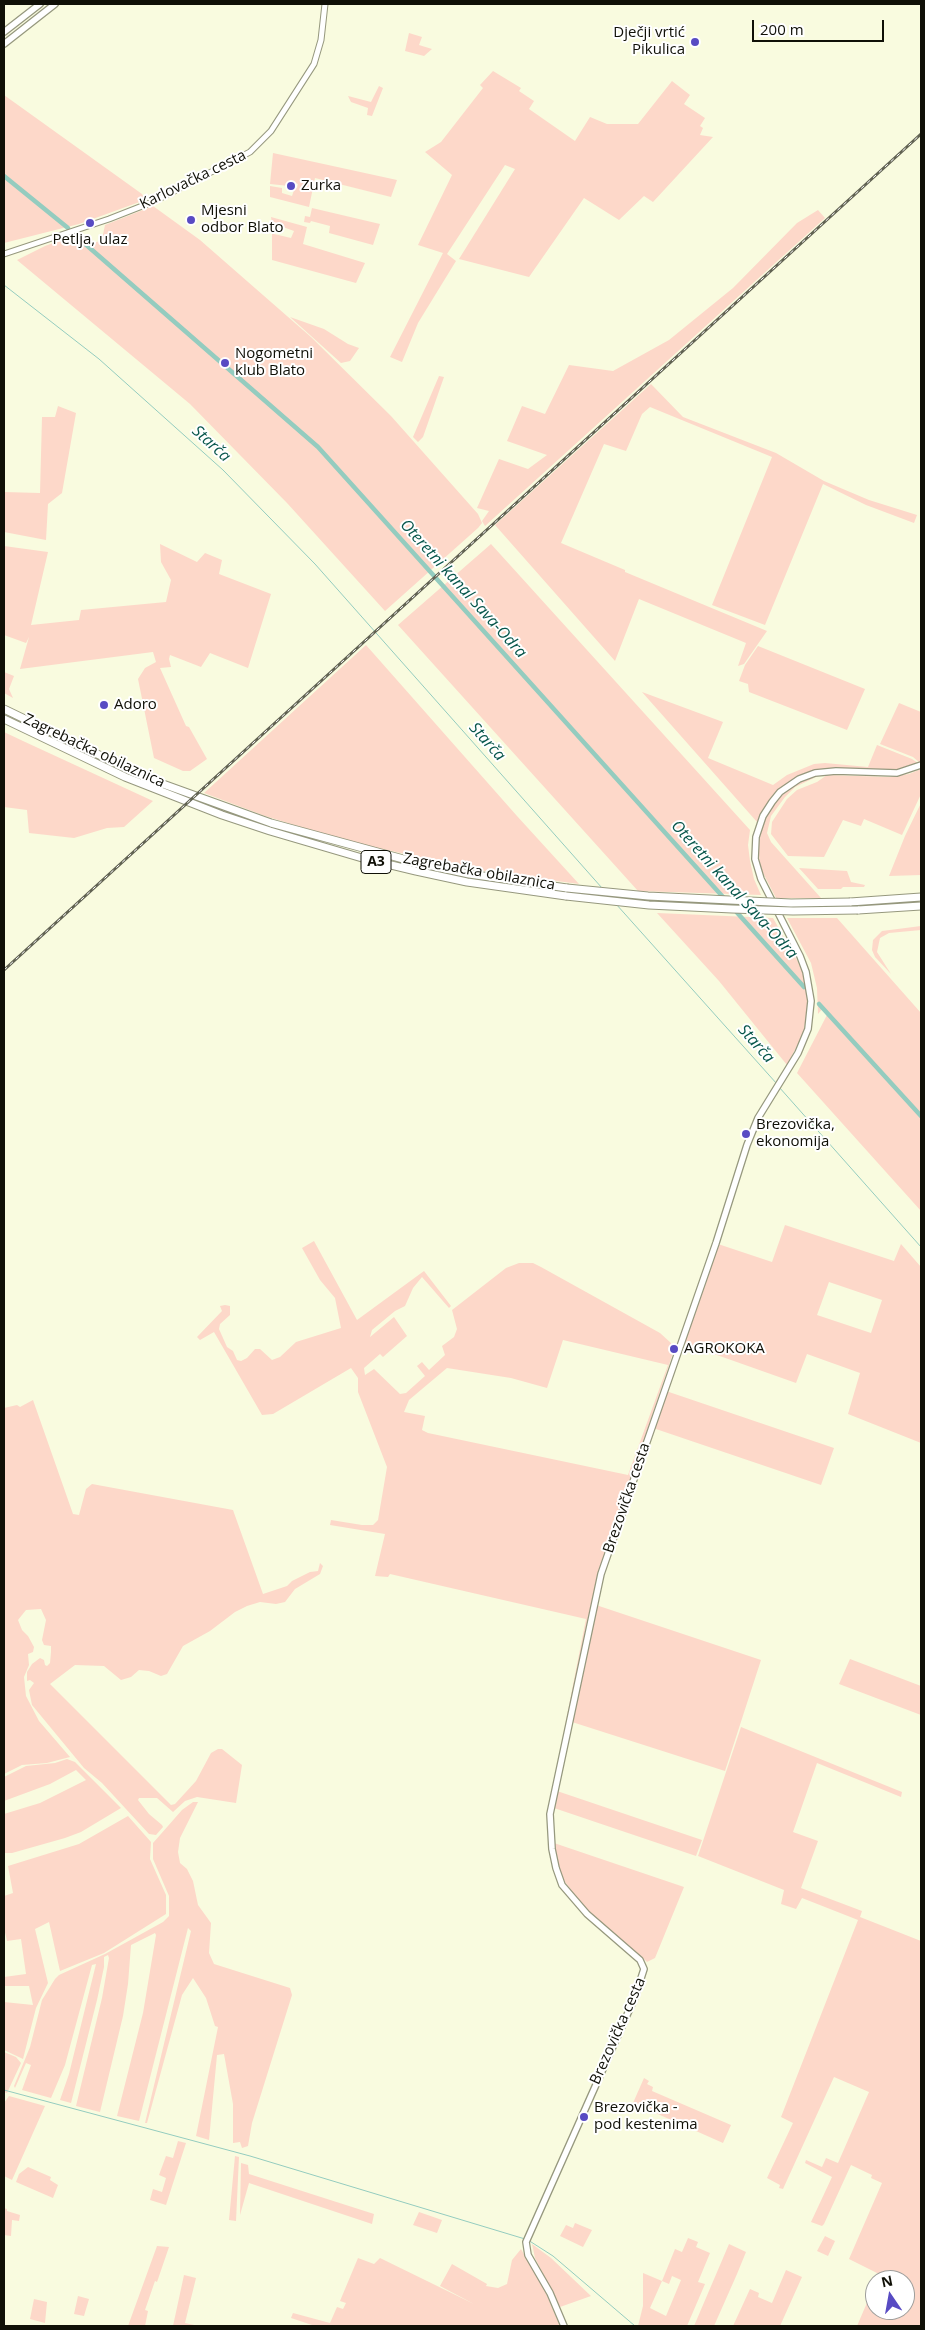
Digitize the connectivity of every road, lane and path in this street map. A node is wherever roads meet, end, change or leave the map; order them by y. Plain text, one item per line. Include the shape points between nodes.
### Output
1 (40, 4) edge
2 (55, 4) edge
3 (325, 4) edge
4 (4, 32) edge
5 (4, 44) edge
6 (4, 254) edge
7 (4, 709) edge
8 (4, 719) edge
9 (921, 765) edge
10 (566, 892) junction
11 (921, 897) edge
12 (921, 906) edge
13 (564, 2326) edge

1 - 4 main road
2 - 5 main road
3 - 6 street, Karlovačka cesta via 321,40 314,64 280,119 250,152 137,208
7 - 10 highway, Zagrebačka obilaznica / A3 via 149,779 271,823 418,863
8 - 10 highway, Zagrebačka obilaznica / A3 via 125,777 270,831 362,858 467,882
9 - 13 main road, Brezovička cesta via 889,774 836,771 808,776 792,783 780,792 763,816 755,844 757,868 764,887 800,956 811,996 808,1029 747,1145 601,1574 552,1802 550,1838 556,1868 569,1895 640,1960 644,1973 527,2240 528,2255
10 - 11 highway, Zagrebačka obilaznica / A3, bridge via 774,902 850,902
10 - 12 highway, Zagrebačka obilaznica / A3, bridge via 649,905 732,909 858,910

